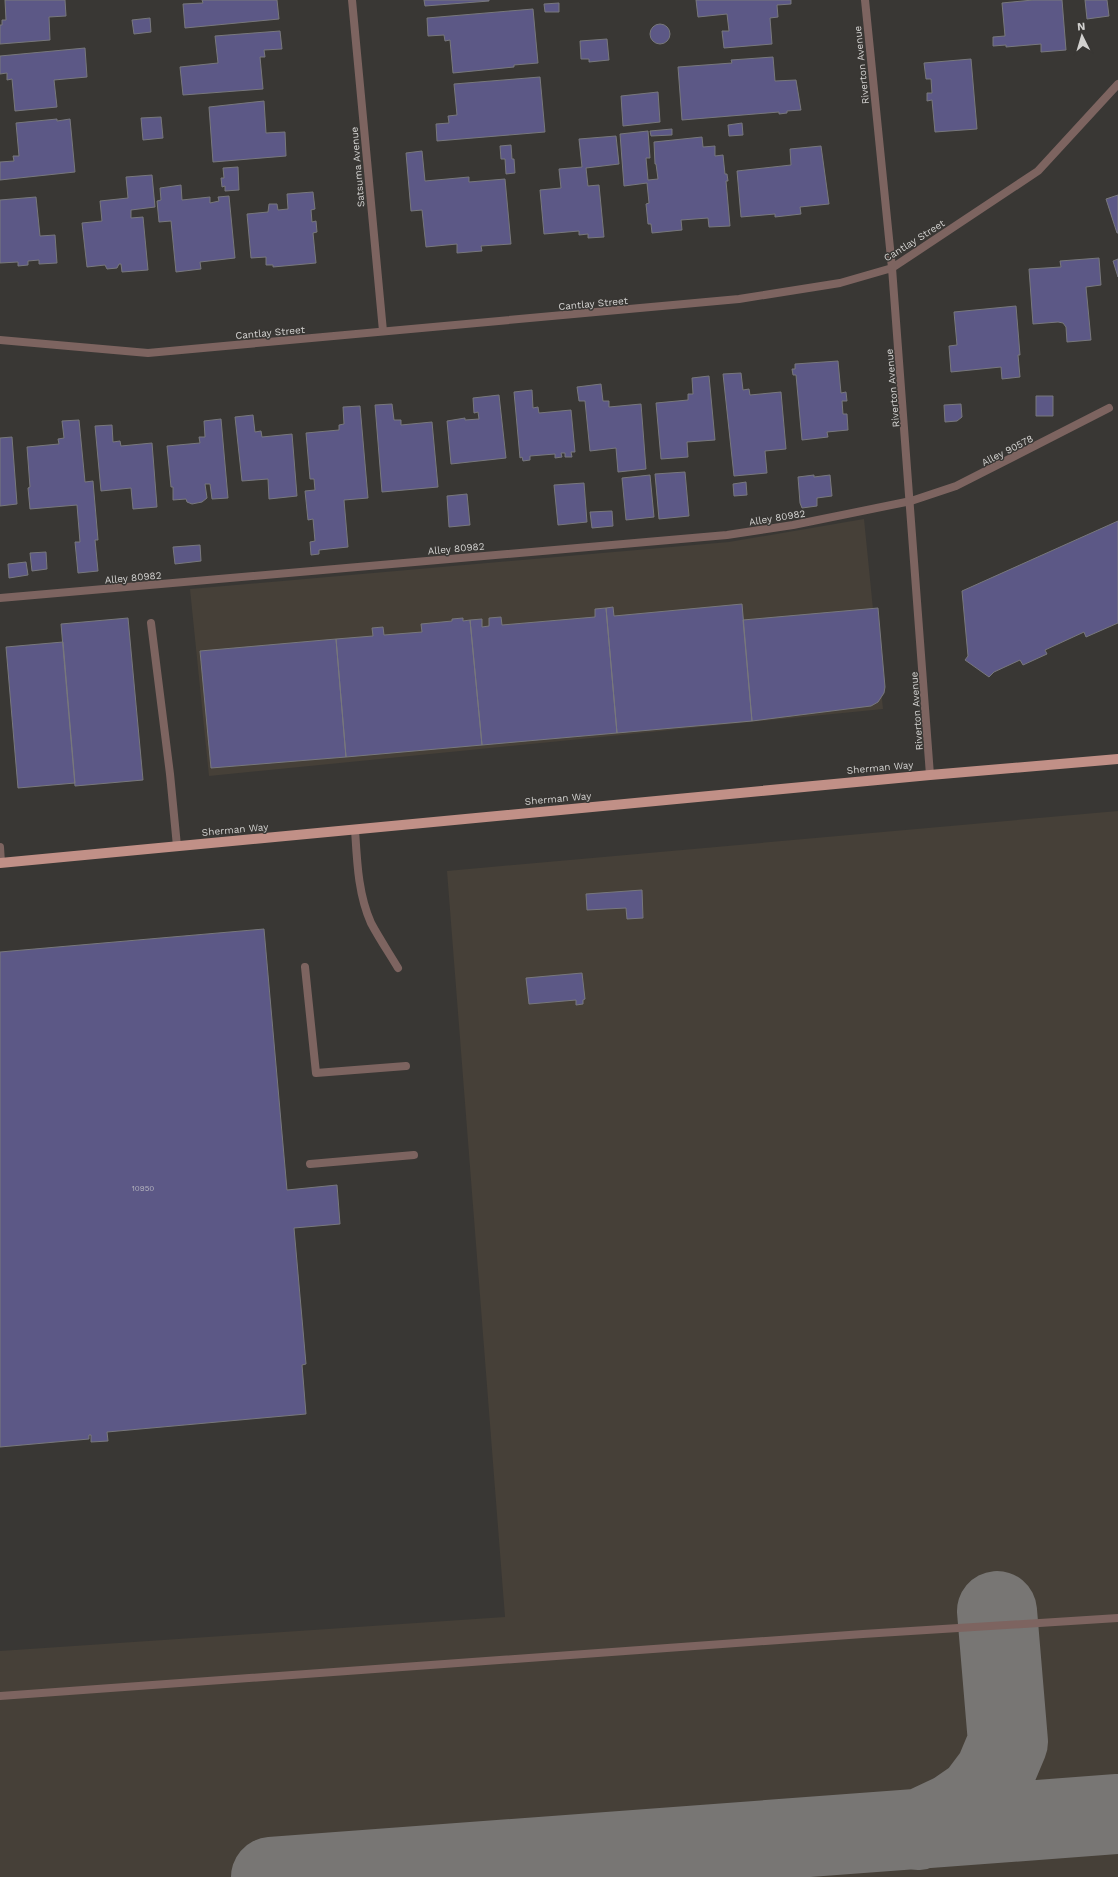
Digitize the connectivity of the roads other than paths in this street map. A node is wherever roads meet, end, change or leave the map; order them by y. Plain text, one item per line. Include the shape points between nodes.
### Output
1 (352, 0) edge
2 (865, 0) edge
3 (1118, 84) edge
4 (892, 268) junction
5 (383, 332) junction
6 (0, 340) edge
7 (1109, 408) dead end
8 (911, 501) junction
9 (0, 598) edge
10 (151, 623) dead end
11 (1118, 759) edge
12 (930, 774) junction
13 (355, 829) junction
14 (177, 846) junction
15 (0, 847) edge
16 (1, 863) edge
17 (306, 967) dead end
18 (398, 968) dead end
19 (406, 1066) dead end
20 (414, 1155) dead end
21 (310, 1164) dead end
22 (1118, 1618) edge
23 (0, 1696) edge

1 - 5 street, Satsuma Avenue
2 - 4 street, Riverton Avenue
3 - 4 street, Cantlay Street via 1038,171
4 - 5 street, Cantlay Street via 840,283 739,299
4 - 8 street, Riverton Avenue
5 - 6 street, Cantlay Street via 148,352
7 - 8 street, Alley 90578 via 956,486
8 - 9 street, Alley 80982 via 793,525 727,535
8 - 12 street, Riverton Avenue
10 - 14 street
11 - 12 main road, Sherman Way
12 - 13 main road, Sherman Way
13 - 14 main road, Sherman Way
13 - 18 street via 359,885 371,922
14 - 16 main road, Sherman Way
15 - 16 street
17 - 19 street via 316,1072
20 - 21 street
22 - 23 street

